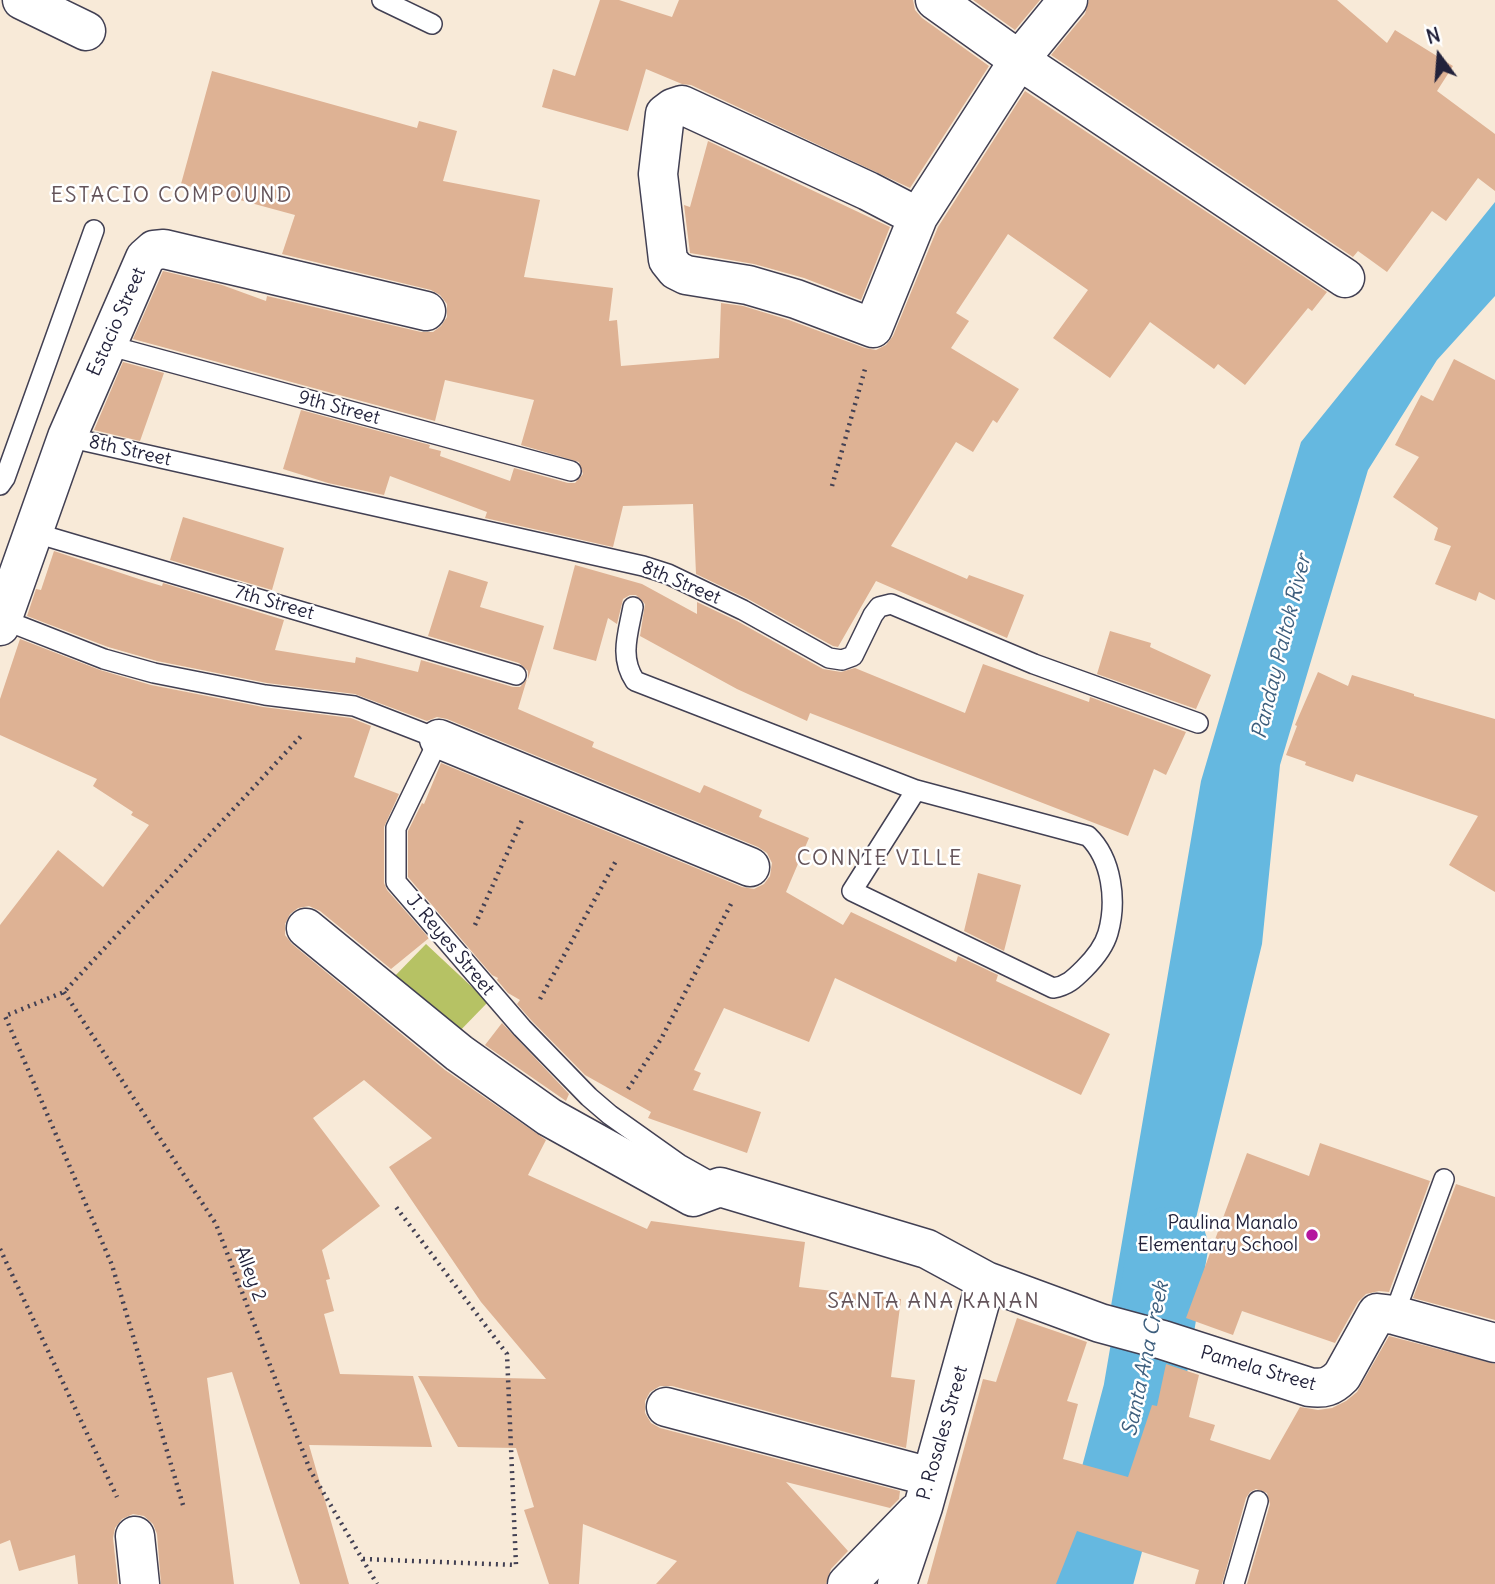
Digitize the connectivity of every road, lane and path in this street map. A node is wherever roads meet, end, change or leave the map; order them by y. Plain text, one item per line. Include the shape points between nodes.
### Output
1 (22, 0) edge
2 (382, 0) edge
3 (935, 0) edge
4 (1068, 0) edge
5 (432, 24) dead end
6 (86, 31) dead end
7 (1019, 60) junction
8 (918, 217) junction
9 (94, 230) dead end
10 (1345, 278) dead end
11 (426, 311) dead end
12 (873, 328) junction
13 (107, 345) junction
14 (67, 437) junction
15 (571, 471) dead end
16 (0, 485) edge
17 (832, 486) dead end
18 (32, 532) junction
19 (633, 607) dead end
20 (1, 621) edge
21 (516, 674) dead end
22 (332, 703) junction
23 (1198, 723) dead end
24 (439, 739) junction
25 (540, 781) junction
26 (916, 790) junction
27 (638, 822) junction
28 (750, 867) joint
29 (306, 928) dead end
30 (460, 958) junction
31 (64, 992) junction
32 (522, 1028) junction
33 (610, 1115) junction
34 (1444, 1179) dead end
35 (720, 1187) junction
36 (396, 1207) dead end
37 (0, 1249) edge
38 (986, 1281) junction
39 (1394, 1315) junction
40 (1495, 1343) edge
41 (666, 1407) dead end
42 (927, 1492) junction
43 (119, 1501) dead end
44 (1258, 1501) dead end
45 (183, 1505) dead end
46 (135, 1535) dead end
47 (363, 1559) junction
48 (140, 1584) edge
49 (377, 1584) edge
50 (847, 1584) edge
51 (897, 1584) edge
52 (1234, 1584) edge

1 - 6 street
2 - 5 lane
3 - 7 street
4 - 7 street
7 - 8 street
7 - 10 street
8 - 12 street
8 - 12 street via 682,106 665,114 658,174 668,260 676,270 796,299
9 - 16 lane
11 - 13 street, Estacio Street via 164,248 145,258
12 - 17 path
13 - 14 street, Estacio Street
13 - 15 lane, 9th Street
14 - 18 street, Estacio Street
14 - 23 lane, 8th Street via 643,566 743,610 830,658 853,656 873,615 879,607 891,604 1034,664
18 - 20 street, Estacio Street
18 - 21 lane, 7th Street
19 - 26 lane via 626,668 635,681
20 - 22 lane via 154,673
22 - 24 lane via 354,706
22 - 31 path
24 - 25 street
24 - 30 lane, J. Reyes Street via 396,828 396,881
25 - 27 street
25 - 30 path
26 - 26 lane via 1088,836 1099,847 1111,886 1108,934 1096,957 1074,979 1053,988 852,891
27 - 28 street
27 - 32 path
28 - 33 path via 661,1039
29 - 35 street via 459,1053 549,1116 693,1196
30 - 32 lane, J. Reyes Street
31 - 45 path via 5,1016 112,1265
31 - 47 path, Alley 2 via 216,1224 310,1470
32 - 33 lane, J. Reyes Street
33 - 35 lane, J. Reyes Street
34 - 39 lane
35 - 38 street, J. Reyes Street via 927,1249
36 - 47 path via 507,1354 516,1565
37 - 43 path
38 - 39 street, Pamela Street via 1100,1323 1323,1389 1342,1376 1377,1313
38 - 42 street, P. Rosales Street
39 - 40 street
41 - 42 street
42 - 50 street
42 - 51 street, P. Rosales Street
44 - 52 lane
46 - 48 street
47 - 49 path, Alley 2

